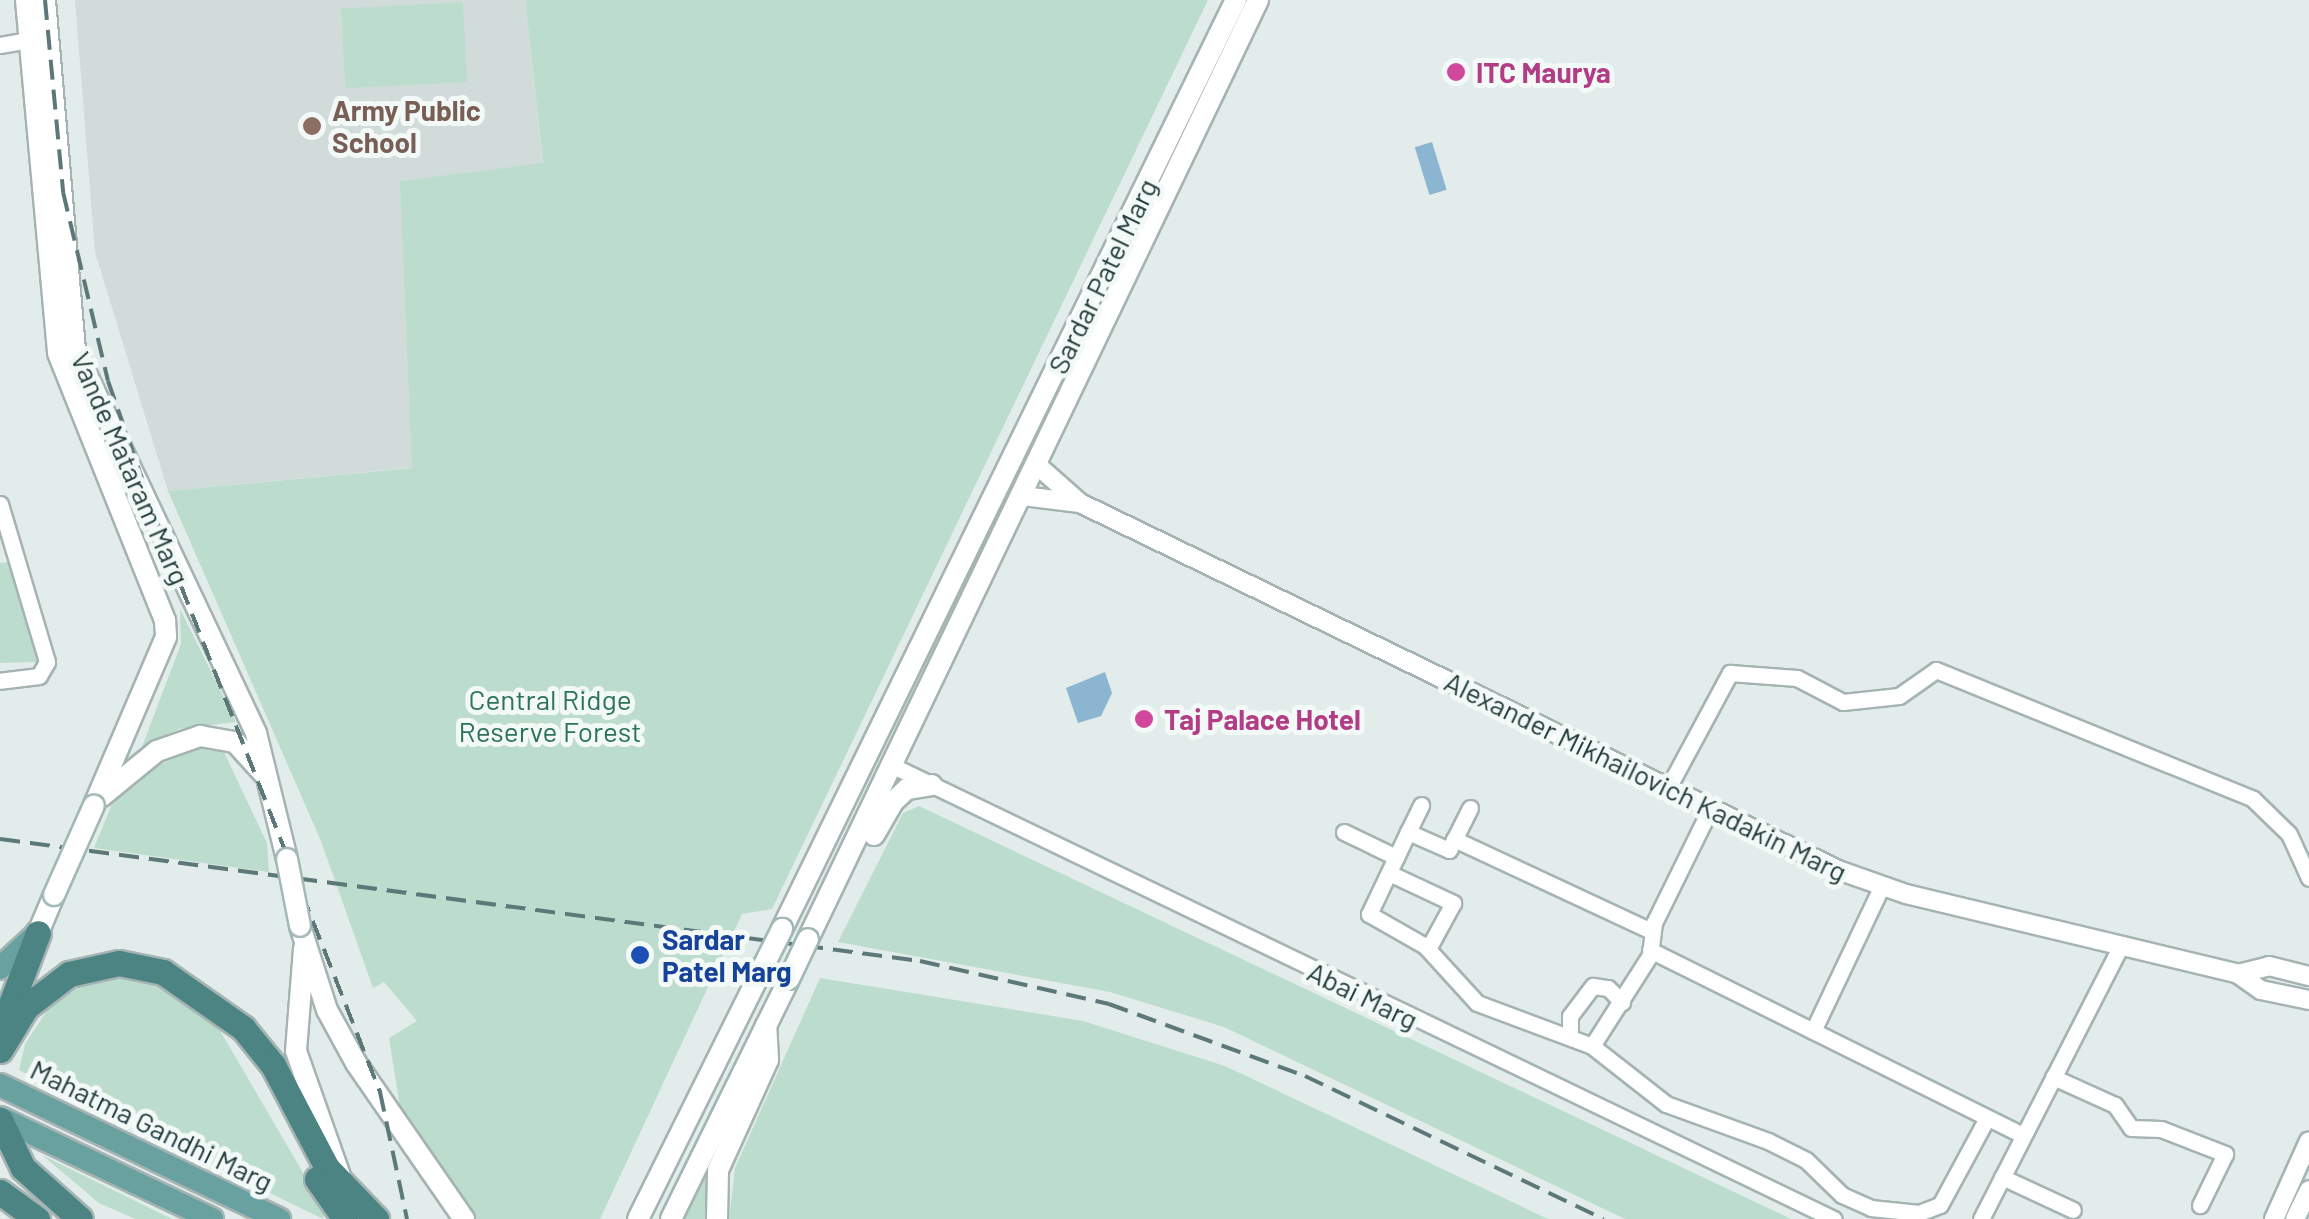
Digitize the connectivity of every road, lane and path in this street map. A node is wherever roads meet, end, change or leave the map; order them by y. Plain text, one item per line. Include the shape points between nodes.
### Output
1 (26, 0) edge
2 (45, 0) edge
3 (1236, 0) edge
4 (1258, 0) edge
5 (39, 38) junction
6 (0, 44) edge
7 (1038, 466) junction
8 (1023, 496) junction
9 (1080, 503) junction
10 (0, 504) edge
11 (17, 551) junction
12 (0, 556) edge
13 (0, 681) edge
14 (893, 766) junction
15 (268, 781) junction
16 (932, 785) junction
17 (1668, 788) junction
18 (94, 804) junction
19 (1421, 805) dead end
20 (1470, 808) dead end
21 (1710, 809) junction
22 (1344, 832) dead end
23 (1408, 832) junction
24 (1454, 840) junction
25 (1396, 857) junction
26 (1389, 873) junction
27 (2309, 878) edge
28 (1882, 886) junction
29 (1651, 931) junction
30 (38, 933) joint
31 (811, 933) junction
32 (303, 934) junction
33 (2122, 944) junction
34 (1428, 949) junction
35 (1650, 950) junction
36 (2238, 974) junction
37 (2309, 976) edge
38 (19, 983) edge
39 (2309, 1000) edge
40 (1622, 1002) junction
41 (214, 1008) junction
42 (766, 1023) junction
43 (1813, 1032) junction
44 (1570, 1037) junction
45 (0, 1041) edge
46 (1592, 1046) junction
47 (0, 1050) edge
48 (2053, 1078) junction
49 (0, 1085) edge
50 (1987, 1118) junction
51 (0, 1119) edge
52 (2023, 1135) junction
53 (2307, 1153) edge
54 (2002, 1177) junction
55 (2304, 1184) edge
56 (345, 1190) junction
57 (0, 1192) edge
58 (2200, 1205) dead end
59 (2074, 1210) dead end
60 (79, 1218) edge
61 (36, 1219) edge
62 (212, 1219) edge
63 (278, 1219) edge
64 (344, 1219) edge
65 (376, 1219) edge
66 (464, 1219) edge
67 (638, 1219) edge
68 (671, 1219) edge
69 (717, 1219) edge
70 (1834, 1219) edge
71 (1981, 1219) edge
72 (2274, 1219) edge
73 (2295, 1219) edge

1 - 5 main road, Vande Mataram Marg
2 - 5 main road, Vande Mataram Marg
3 - 67 main road, Sardar Patel Marg, bridge
4 - 7 main road, Sardar Patel Marg
5 - 6 street
5 - 15 main road, Vande Mataram Marg via 75,350 256,733
5 - 18 main road, Vande Mataram Marg via 58,353 166,637
7 - 8 main road, Sardar Patel Marg
7 - 9 street
8 - 9 street
8 - 14 main road, Sardar Patel Marg
9 - 17 street, Alexander Mikhailovich Kadakin Marg
10 - 11 street
11 - 12 street
11 - 13 street via 47,662 39,676
14 - 16 street, Abai Marg
14 - 31 main road, Sardar Patel Marg
15 - 18 main road via 235,742 200,736 137,764
15 - 32 main road, Vande Mataram Marg, bridge
16 - 31 main road via 907,789 894,800
16 - 70 street, Abai Marg
17 - 21 street, Alexander Mikhailovich Kadakin Marg
17 - 27 street via 1730,673 1797,678 1843,702 1899,696 1936,670 2254,799 2289,834
18 - 30 main road, Vande Mataram Marg, bridge
19 - 23 street
20 - 24 street
21 - 28 street, Alexander Mikhailovich Kadakin Marg
21 - 29 street
22 - 25 street
23 - 24 street via 1449,850
23 - 25 street
24 - 29 street
25 - 26 street
26 - 34 street via 1369,914
26 - 34 street via 1454,903
28 - 33 street, Alexander Mikhailovich Kadakin Marg
28 - 43 street
29 - 35 street
30 - 38 highway
31 - 42 main road, bridge
32 - 56 main road via 296,1051
32 - 66 main road via 327,1010 356,1063
33 - 36 street, Alexander Mikhailovich Kadakin Marg
33 - 48 street
34 - 44 street via 1477,1003
35 - 40 street
35 - 43 street
36 - 37 street via 2270,966
36 - 39 street via 2261,990
38 - 41 highway via 133,964 176,978
38 - 45 highway
38 - 47 highway
40 - 44 street via 1608,988 1593,986 1570,1016
40 - 46 street
41 - 56 highway via 243,1028 273,1065
41 - 64 highway via 253,1057
42 - 68 main road
42 - 69 main road via 768,1060 718,1170
43 - 50 street
44 - 46 street
46 - 50 street via 1666,1104 1716,1118 1794,1154 1842,1195 1872,1208 1919,1212 1940,1205
48 - 52 street
48 - 58 street via 2115,1105 2131,1128 2161,1130 2225,1154
49 - 63 main road, Mahatma Gandhi Marg
50 - 52 street
51 - 60 highway via 23,1168
51 - 62 main road
52 - 54 street
53 - 55 street
54 - 59 street
54 - 71 street
55 - 72 street
55 - 73 street
56 - 65 highway
57 - 61 highway

